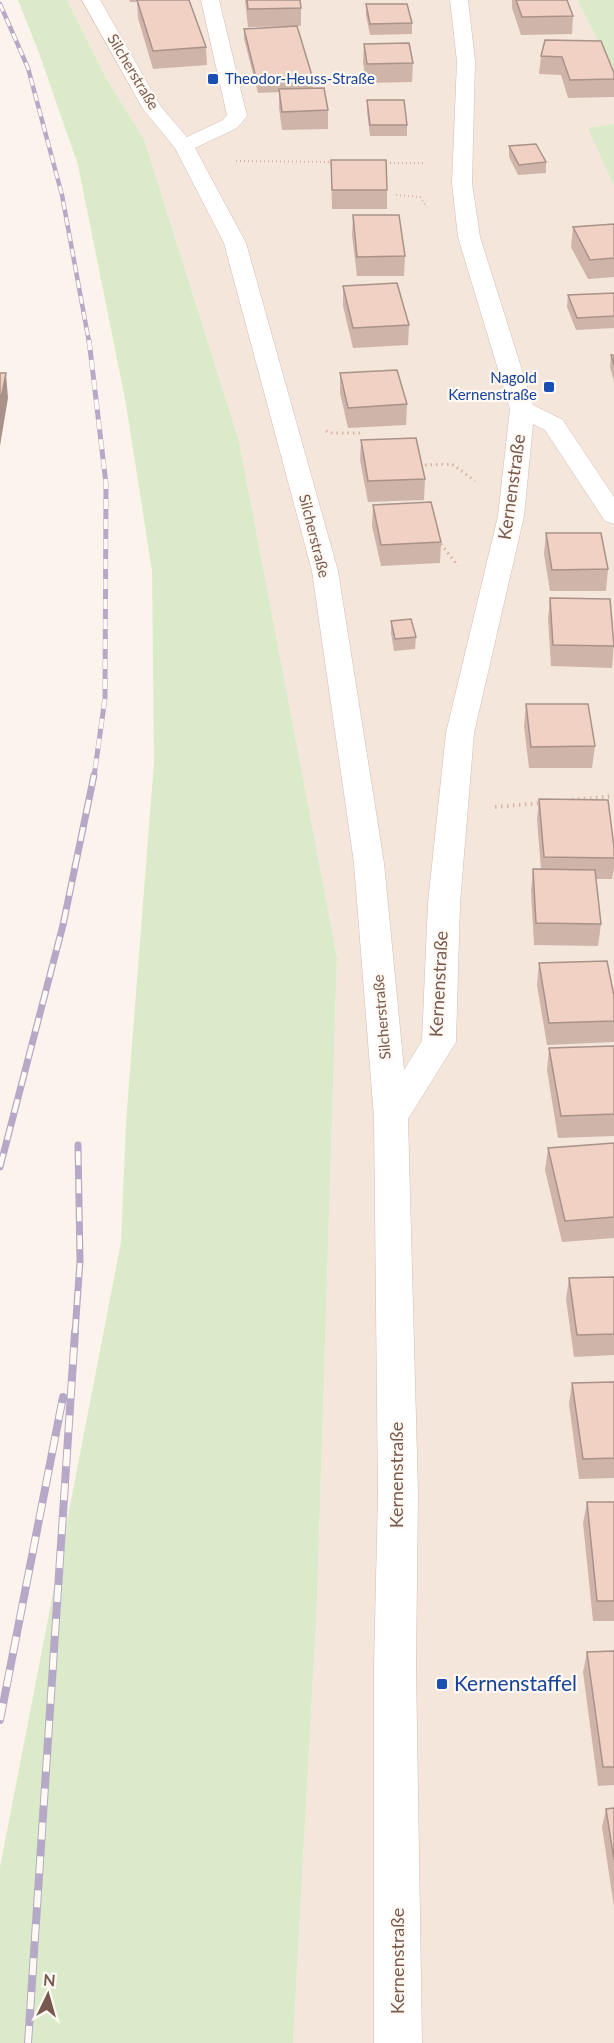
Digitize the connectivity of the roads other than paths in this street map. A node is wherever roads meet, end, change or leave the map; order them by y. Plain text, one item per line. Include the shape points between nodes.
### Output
1 (91, 0) edge
2 (210, 0) edge
3 (459, 0) edge
4 (184, 146) junction
5 (522, 409) junction
6 (614, 516) edge
7 (391, 1118) junction
8 (398, 2043) edge

1 - 4 street, Silcherstraße via 153,109
2 - 4 street via 237,116 230,124
3 - 5 street, Kernenstraße via 465,61 462,183 469,237
4 - 7 street, Silcherstraße via 236,243 325,571 369,863
5 - 6 street via 554,425
5 - 7 street, Kernenstraße via 512,504 460,733 444,903 439,1042
7 - 8 street, Kernenstraße via 398,1494

